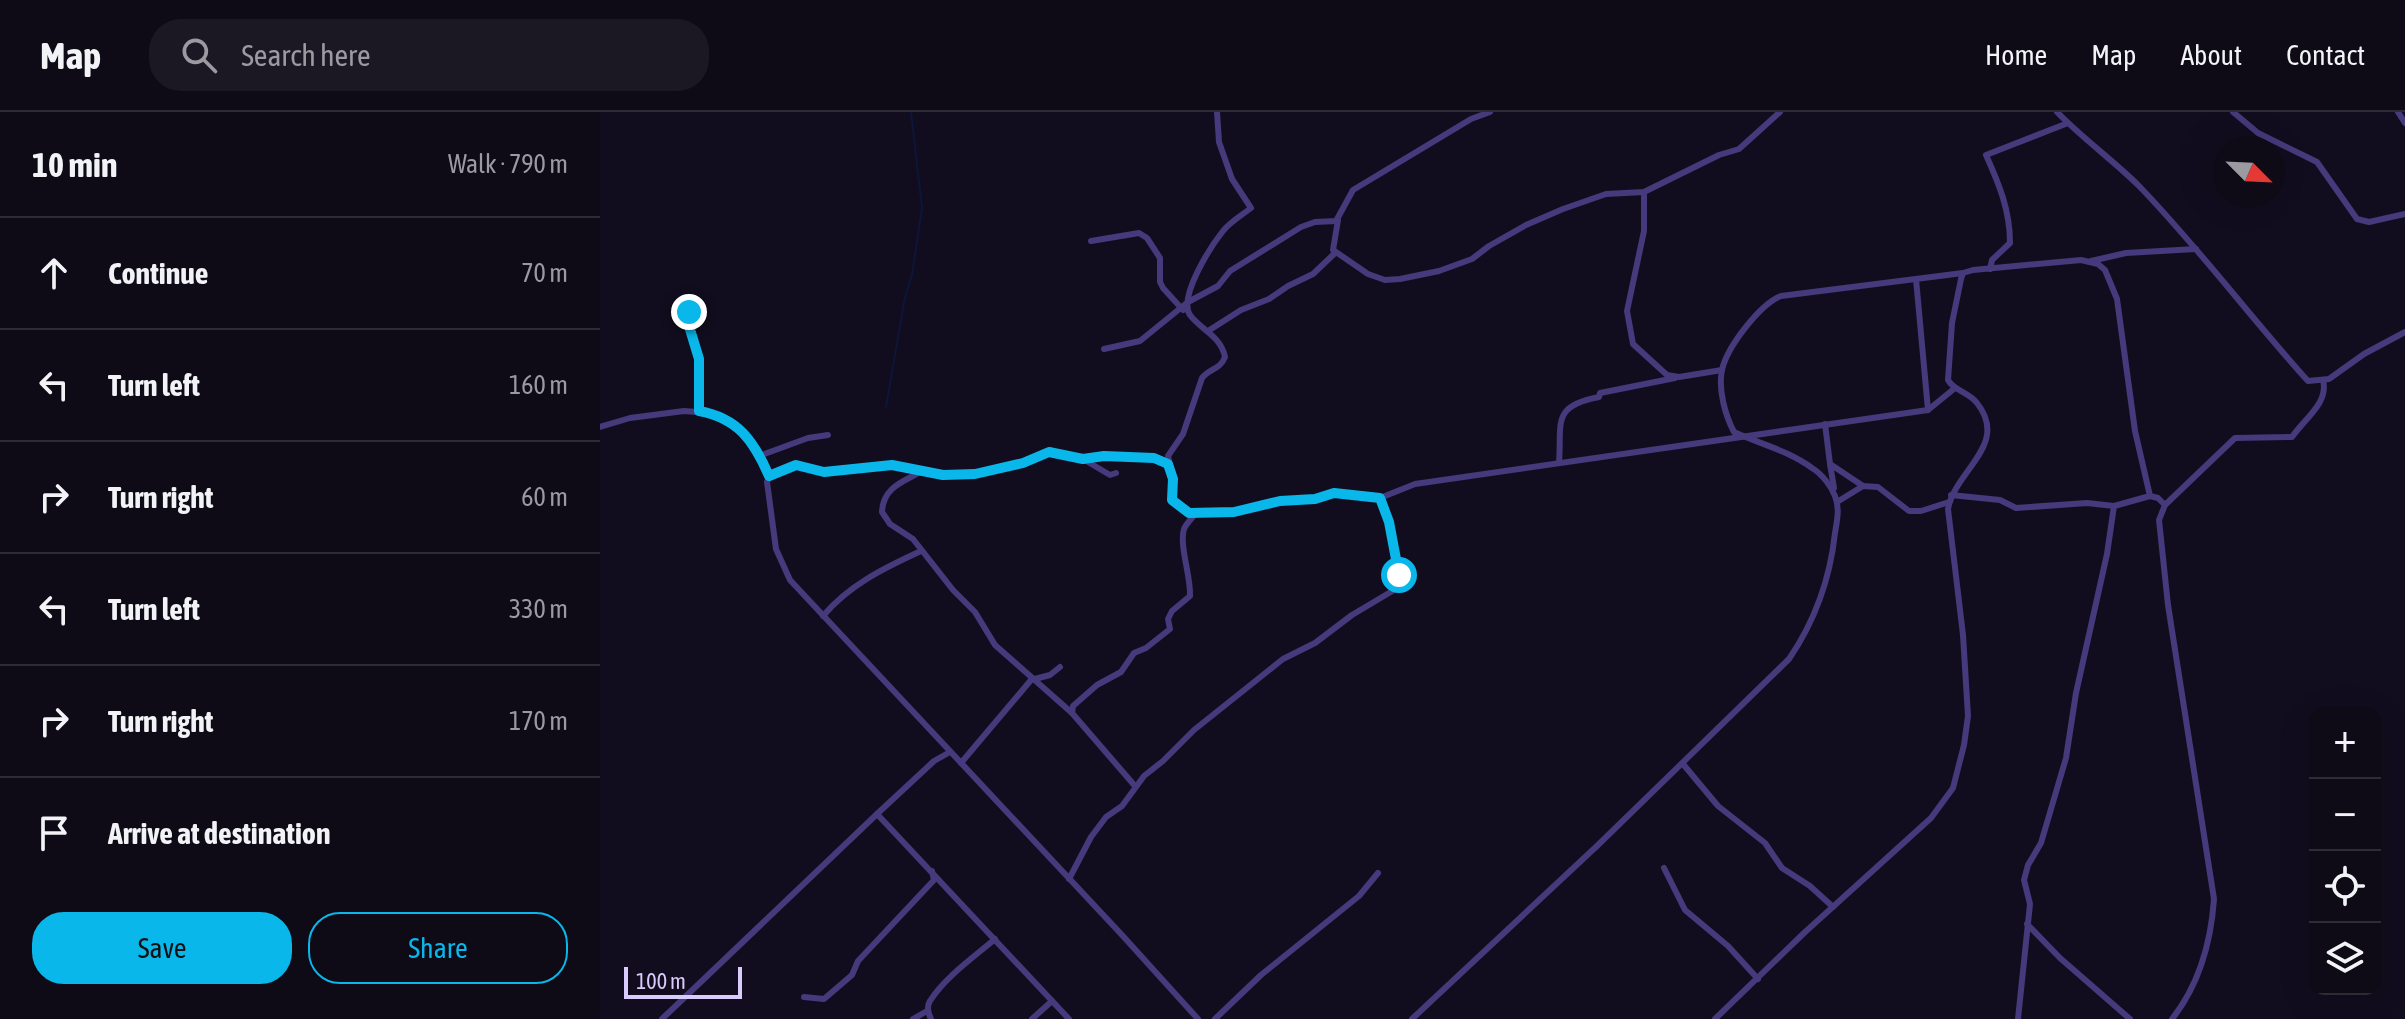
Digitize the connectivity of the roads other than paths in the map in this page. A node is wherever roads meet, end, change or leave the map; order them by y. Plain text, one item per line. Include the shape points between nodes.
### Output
1 (1217, 112) edge
2 (1490, 112) edge
3 (1780, 112) edge
4 (2057, 112) edge
5 (2398, 112) edge
6 (2236, 113) edge
7 (2068, 123) junction
8 (2405, 123) edge
9 (1644, 192) junction
10 (2405, 214) edge
11 (1338, 220) junction
12 (1091, 241) dead end
13 (2196, 249) junction
14 (1335, 253) junction
15 (2091, 261) junction
16 (1990, 269) junction
17 (1963, 273) junction
18 (1916, 279) junction
19 (1188, 302) junction
20 (1181, 307) junction
21 (689, 312) dead end
22 (1192, 317) junction
23 (1208, 331) junction
24 (2405, 332) edge
25 (1104, 349) dead end
26 (1722, 370) junction
27 (1679, 377) junction
28 (2323, 380) junction
29 (1955, 388) junction
30 (1928, 410) junction
31 (699, 411) junction
32 (1825, 424) junction
33 (600, 427) edge
34 (828, 435) dead end
35 (1744, 436) junction
36 (759, 456) junction
37 (1083, 459) junction
38 (1559, 463) junction
39 (1168, 464) junction
40 (1830, 464) junction
41 (922, 471) junction
42 (1116, 473) dead end
43 (769, 476) junction
44 (1863, 486) junction
45 (2150, 496) junction
46 (1380, 498) junction
47 (1836, 498) junction
48 (1950, 499) junction
49 (2165, 505) junction
50 (2114, 506) junction
51 (1196, 513) junction
52 (921, 551) junction
53 (823, 616) junction
54 (1060, 667) dead end
55 (1033, 679) junction
56 (1072, 713) junction
57 (950, 752) junction
58 (961, 763) junction
59 (1683, 764) junction
60 (1135, 786) junction
61 (877, 814) junction
62 (1664, 868) dead end
63 (932, 871) junction
64 (1378, 873) dead end
65 (1069, 879) junction
66 (1833, 907) junction
67 (2027, 924) junction
68 (995, 939) junction
69 (1758, 979) junction
70 (804, 997) dead end
71 (1052, 1001) junction
72 (927, 1011) junction
73 (662, 1019) edge
74 (913, 1019) edge
75 (931, 1019) edge
76 (1032, 1019) edge
77 (1069, 1019) edge
78 (1198, 1019) edge
79 (1215, 1019) edge
80 (1412, 1019) edge
81 (1715, 1019) edge
82 (2018, 1019) edge
83 (2130, 1019) edge
84 (2172, 1019) edge

1 - 19 street via 1219,142 1238,191 1251,208 1224,229 1208,252
2 - 11 street via 1353,190
3 - 9 street via 1739,149
4 - 7 street
5 - 8 street
6 - 10 street via 2258,133 2317,162 2357,219 2369,222
7 - 13 street via 2136,184
7 - 16 street via 1986,155 2010,224 2010,243
9 - 14 street via 1606,194 1579,203 1526,225 1463,263 1430,274 1385,280
9 - 27 street via 1644,231 1627,311 1633,344 1667,375
11 - 14 street
11 - 19 street via 1301,227
12 - 20 street via 1139,233 1147,238 1160,258 1160,282
13 - 15 street
13 - 28 street via 2308,381
14 - 23 street via 1313,274
15 - 16 street
15 - 45 street via 2105,270 2117,299 2135,431
16 - 17 street
17 - 18 street
17 - 29 street via 1946,372
18 - 26 street via 1770,300 1741,335
18 - 30 street
19 - 20 street
19 - 22 street
20 - 22 street
20 - 25 street via 1140,341
21 - 31 street via 699,359
22 - 23 street
23 - 39 street via 1225,357 1218,369 1202,378
24 - 28 street
26 - 27 street
26 - 35 street via 1729,422
27 - 38 street via 1611,390 1568,407 1559,425
28 - 49 street via 2320,406 2292,437 2235,438
29 - 30 street
29 - 48 street via 1977,403 1988,433
30 - 32 street
31 - 33 street via 630,418
31 - 36 street via 741,429
32 - 35 street
32 - 40 street
34 - 36 street
35 - 38 street
35 - 47 street via 1813,468
36 - 43 street
37 - 39 street via 1154,458
37 - 41 street via 1049,452 991,472
37 - 42 street via 1110,475
38 - 46 street via 1415,484
39 - 51 street via 1172,500
40 - 44 street
40 - 47 street
41 - 43 street via 892,465 824,472 796,465
41 - 52 street via 886,494 882,512
43 - 53 street via 776,549 784,570
44 - 47 street
44 - 48 street via 1878,487 1909,511
45 - 49 street
45 - 50 street
46 - 51 street via 1334,493 1234,512
46 - 60 street via 1399,575 1394,590 1283,659
47 - 59 street via 1830,573 1799,645
48 - 50 street via 2000,500 2016,508
48 - 66 street via 1968,716 1957,779 1931,818
49 - 84 street via 2159,520 2168,605 2214,899 2212,934 2195,980
50 - 67 street via 2066,758 2041,843 2024,880 2030,904
51 - 56 street via 1184,529 1190,596 1172,611 1170,629 1134,653 1121,672 1097,685
52 - 53 street via 857,584
52 - 55 street via 975,612 995,645
53 - 57 street
54 - 55 street
55 - 56 street
55 - 58 street
56 - 60 street
57 - 58 street
57 - 61 street
58 - 65 street
59 - 66 street via 1718,806 1765,843 1782,868
59 - 80 street
60 - 65 street via 1091,837
61 - 63 street
61 - 73 street
62 - 69 street via 1685,910
63 - 68 street
63 - 70 street via 934,880 858,961 852,975 824,999
64 - 79 street via 1350,904
65 - 78 street
66 - 69 street
67 - 82 street
67 - 83 street
68 - 71 street
68 - 72 street via 955,974
69 - 81 street
71 - 76 street
71 - 77 street
72 - 74 street
72 - 75 street

